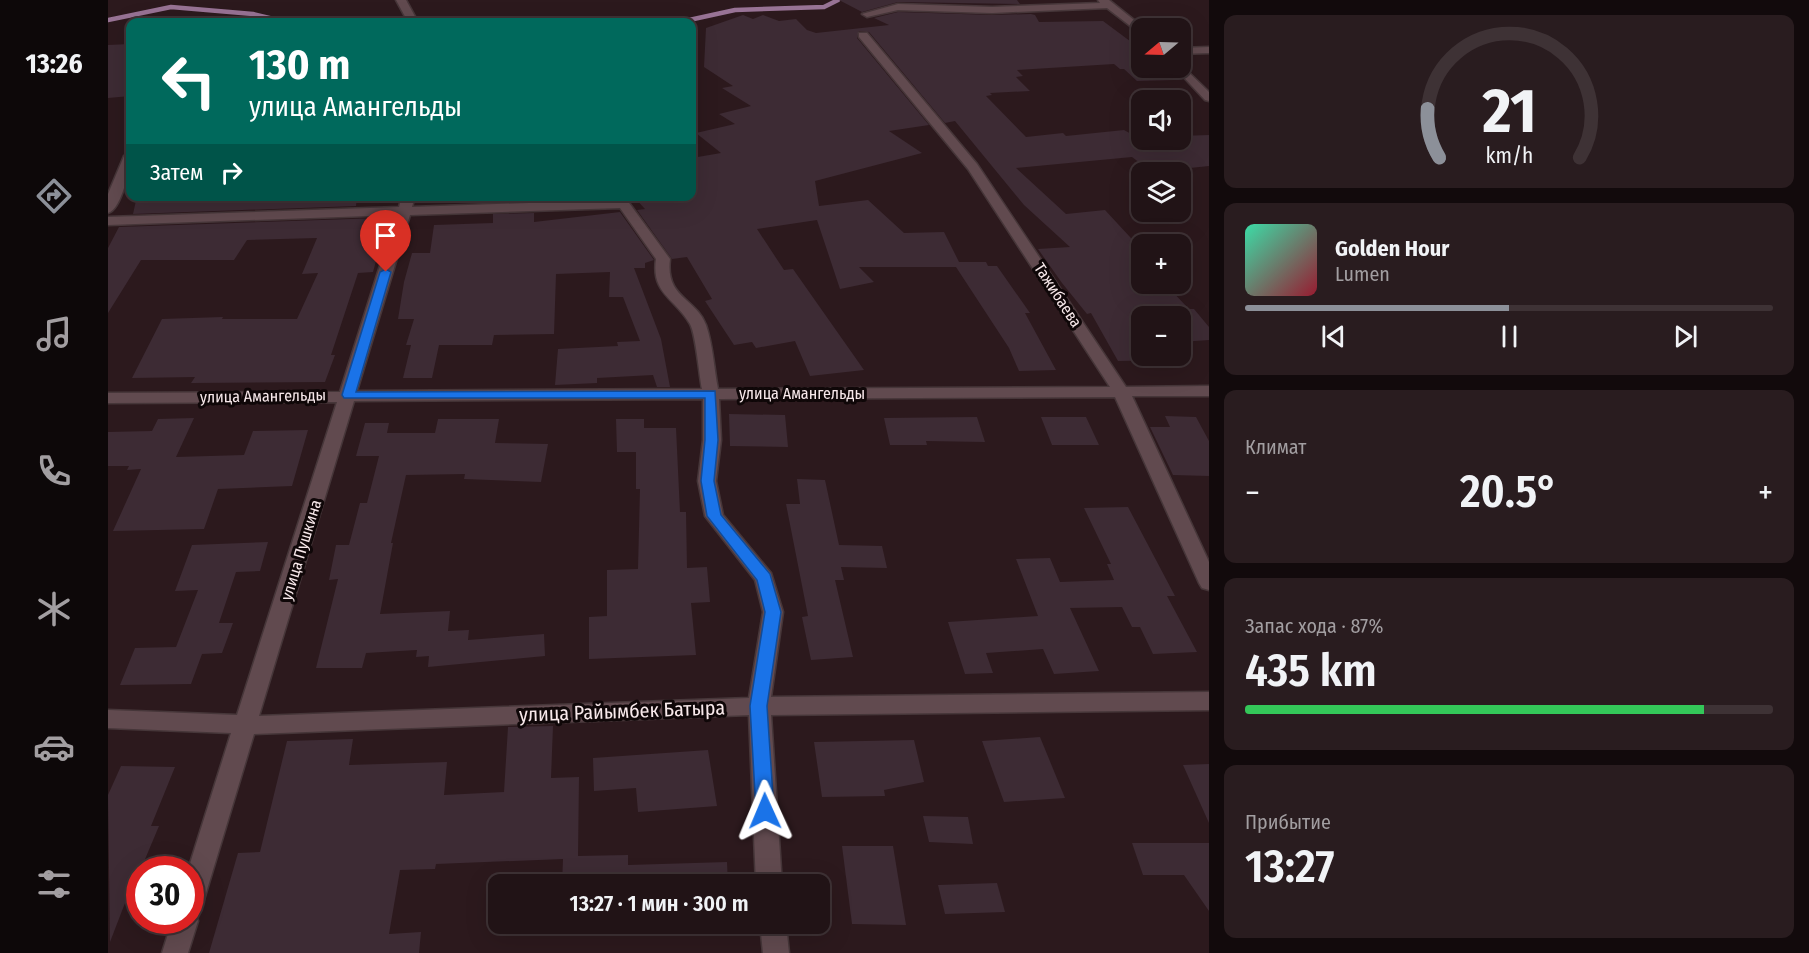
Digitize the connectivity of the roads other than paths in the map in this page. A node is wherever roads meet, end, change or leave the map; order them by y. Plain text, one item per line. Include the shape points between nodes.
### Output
1 (401, 0) edge
2 (889, 0) edge
3 (1106, 2) edge
4 (898, 7) junction
5 (867, 14) dead end
6 (411, 18) edge
7 (1131, 23) edge
8 (863, 35) dead end
9 (1209, 50) edge
10 (1191, 51) edge
11 (1190, 78) edge
12 (1209, 98) edge
13 (126, 166) edge
14 (549, 201) edge
15 (621, 201) edge
16 (407, 203) edge
17 (108, 209) edge
18 (108, 221) edge
19 (1121, 391) junction
20 (1209, 391) edge
21 (711, 394) junction
22 (349, 395) junction
23 (108, 398) edge
24 (1209, 583) edge
25 (1209, 701) edge
26 (759, 706) junction
27 (108, 719) edge
28 (248, 725) junction
29 (204, 860) edge
30 (768, 874) edge
31 (181, 934) edge
32 (774, 934) edge
33 (175, 953) edge
34 (776, 953) edge

1 - 6 street
2 - 4 street
3 - 4 street via 992,10
3 - 7 street
4 - 5 street
8 - 19 street, Тажибаева via 973,166
9 - 10 street
11 - 12 street
13 - 17 street
14 - 16 street
15 - 21 street via 663,259 661,273 666,286 698,324
16 - 18 street
16 - 22 street, улица Пушкина
19 - 20 street, улица Амангельды
19 - 21 street, улица Амангельды
19 - 24 street, Тажибаева
21 - 22 street, улица Амангельды
21 - 26 street via 712,440 707,481 714,516 764,578 773,612
22 - 23 street, улица Амангельды
22 - 28 street, улица Пушкина
25 - 26 street, улица Райымбек Батыра
26 - 28 street, улица Райымбек Батыра
26 - 30 street
27 - 28 street, улица Райымбек Батыра
28 - 29 street, улица Пушкина
31 - 33 street
32 - 34 street

